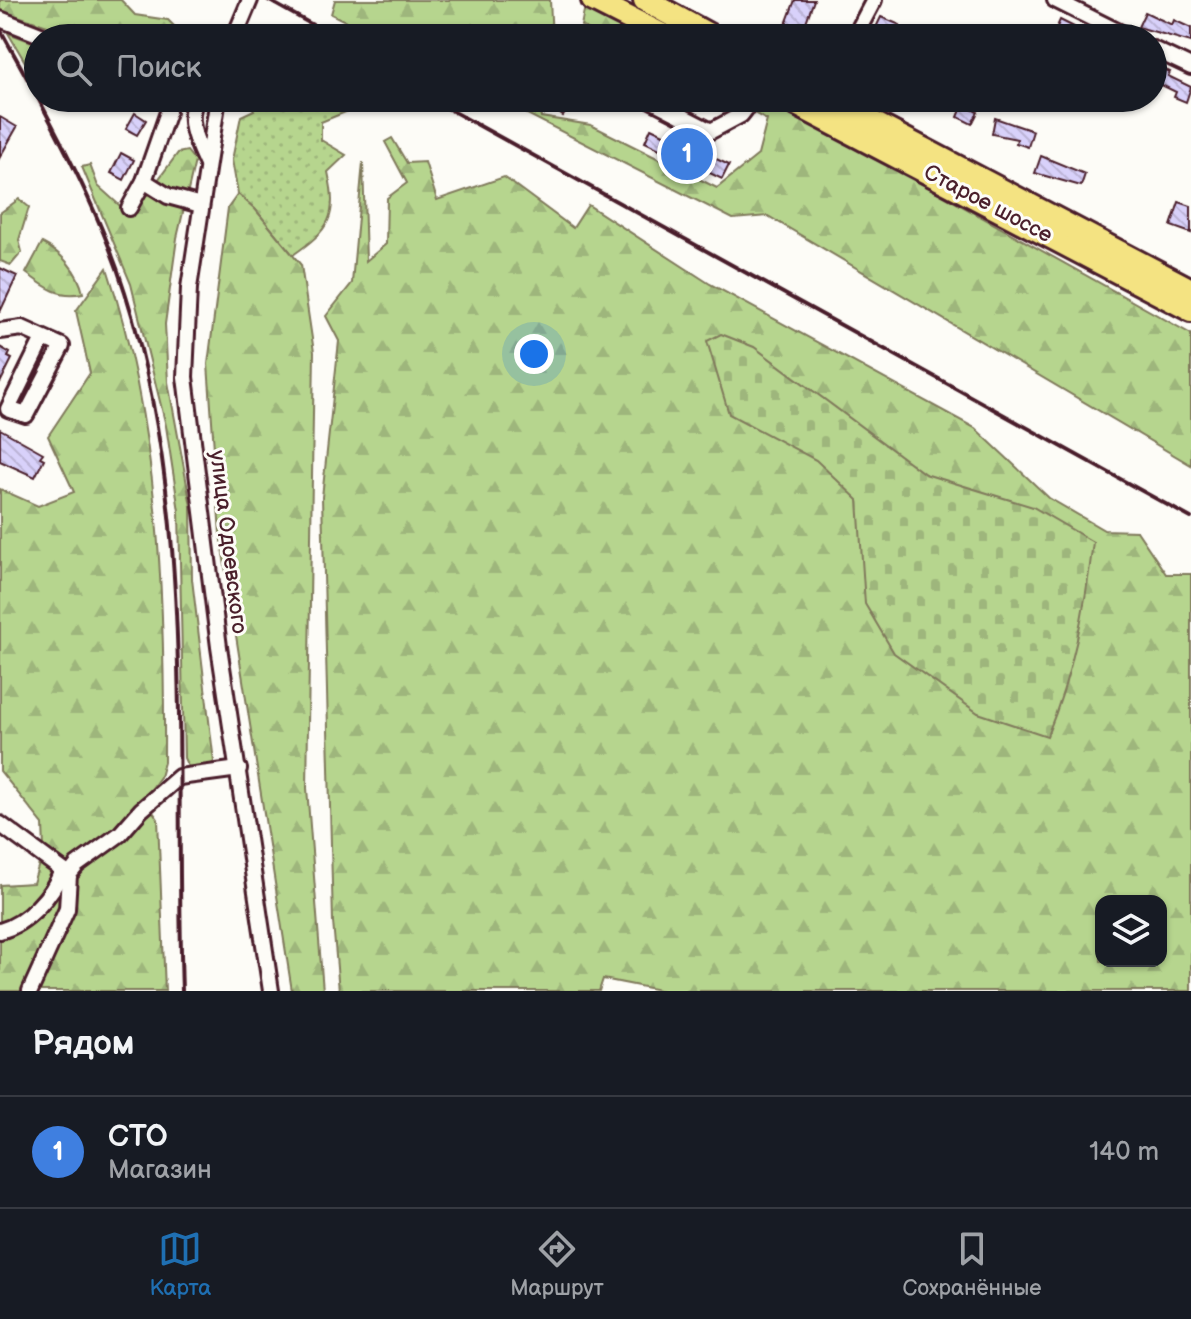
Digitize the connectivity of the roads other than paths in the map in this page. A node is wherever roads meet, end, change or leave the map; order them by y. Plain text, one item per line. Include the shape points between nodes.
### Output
1 (250, 0) edge
2 (593, 0) edge
3 (645, 0) edge
4 (874, 0) edge
5 (1055, 0) edge
6 (0, 19) edge
7 (240, 24) edge
8 (640, 24) edge
9 (689, 24) edge
10 (861, 24) edge
11 (1103, 24) edge
12 (24, 28) edge
13 (1167, 56) edge
14 (1191, 67) edge
15 (168, 112) dead end
16 (192, 112) edge
17 (216, 112) edge
18 (674, 112) edge
19 (743, 112) edge
20 (812, 112) edge
21 (853, 112) edge
22 (207, 166) junction
23 (144, 181) junction
24 (201, 205) junction
25 (129, 208) dead end
26 (1191, 290) edge
27 (1191, 310) edge
28 (0, 331) edge
29 (43, 338) junction
30 (239, 769) junction
31 (0, 824) edge
32 (66, 872) junction
33 (0, 931) edge
34 (30, 991) edge
35 (271, 991) edge

1 - 7 street
2 - 8 highway
3 - 9 highway
4 - 10 street
5 - 11 street
6 - 12 street
13 - 14 street
15 - 23 street
16 - 22 street
17 - 22 street, улица Одоевского
18 - 19 street via 711,131
20 - 27 highway, Старое шоссе
21 - 26 highway, Старое шоссе
22 - 24 street, улица Одоевского
23 - 24 street via 168,196
23 - 25 street
24 - 30 street, улица Одоевского via 189,288 185,377
28 - 29 street via 22,328
29 - 29 street via 29,366 8,409 26,415 62,346
30 - 32 street via 179,777 120,834
30 - 35 street, улица Одоевского
31 - 32 street
32 - 33 street via 54,892
32 - 34 street via 67,909

